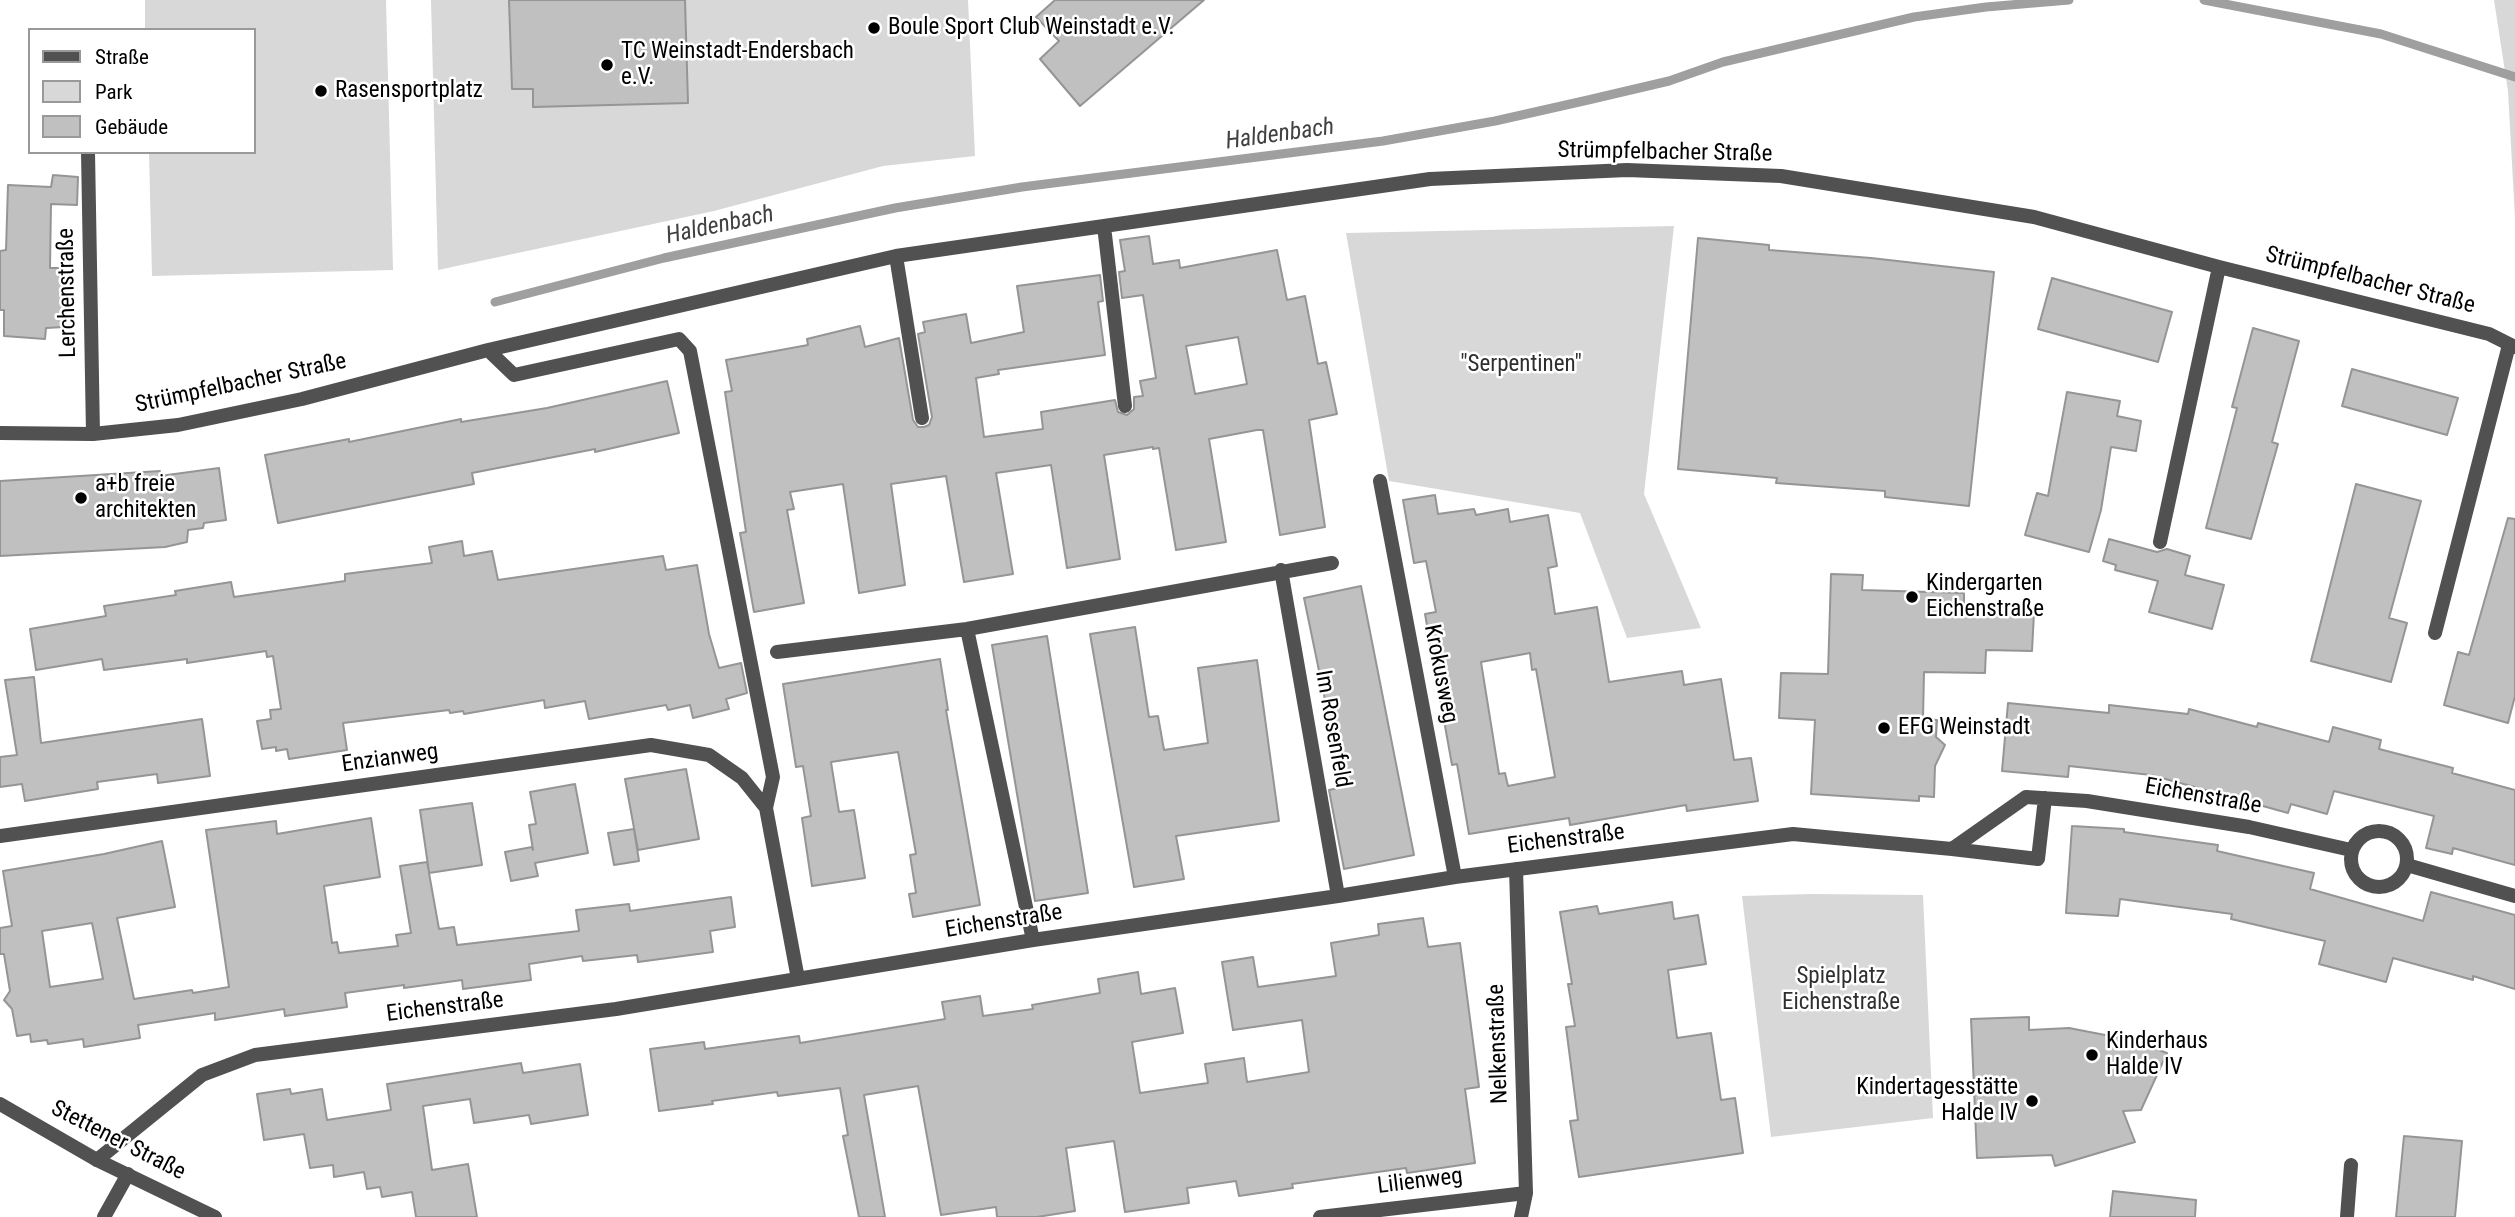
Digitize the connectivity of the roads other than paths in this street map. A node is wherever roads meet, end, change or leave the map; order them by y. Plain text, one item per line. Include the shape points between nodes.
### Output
1 (88, 154) edge
2 (1104, 226) junction
3 (896, 256) junction
4 (2219, 267) junction
5 (2512, 346) edge
6 (488, 349) junction
7 (1125, 406) dead end
8 (922, 418) dead end
9 (0, 433) edge
10 (93, 434) junction
11 (1380, 481) dead end
12 (2160, 542) dead end
13 (1332, 562) dead end
14 (1281, 570) junction
15 (967, 629) junction
16 (2435, 634) dead end
17 (777, 652) dead end
18 (2045, 798) junction
19 (766, 808) junction
20 (0, 836) edge
21 (1952, 849) junction
22 (2351, 850) junction
23 (2407, 865) junction
24 (1516, 869) junction
25 (1455, 877) junction
26 (1338, 896) junction
27 (2515, 896) edge
28 (1033, 940) junction
29 (798, 979) junction
30 (0, 1104) edge
31 (97, 1160) junction
32 (2351, 1165) dead end
33 (128, 1174) junction
34 (1526, 1193) junction
35 (104, 1217) edge
36 (215, 1217) edge
37 (1320, 1217) edge
38 (1521, 1217) edge
39 (2347, 1217) edge

1 - 10 street, Lerchenstraße
2 - 3 street, Strümpfelbacher Straße
2 - 4 street, Strümpfelbacher Straße via 1430,179 1627,170 1781,176 2034,217
2 - 7 street
3 - 6 street, Strümpfelbacher Straße
3 - 8 street
4 - 5 street, Strümpfelbacher Straße via 2489,334
4 - 12 street
5 - 16 street, Strümpfelbacher Straße
6 - 10 street, Strümpfelbacher Straße via 302,399 178,425
6 - 19 street, Enzianweg via 514,375 679,339 690,351 773,777
9 - 10 street, Strümpfelbacher Straße
11 - 25 street, Krokusweg
13 - 14 street
14 - 15 street
14 - 26 street, Im Rosenfeld
15 - 17 street
15 - 28 street
18 - 21 street, Eichenstraße via 2026,797
18 - 21 street, Eichenstraße via 2038,859
18 - 22 street, Eichenstraße via 2249,827
19 - 20 street, Enzianweg via 742,778 709,755 651,745
19 - 29 street, Enzianweg
21 - 24 street, Eichenstraße via 1793,834
22 - 23 street via 2359,837 2372,830 2387,831 2407,850
22 - 23 street via 2355,875 2378,888 2402,877
23 - 27 street
24 - 25 street, Eichenstraße
24 - 34 street, Nelkenstraße
25 - 26 street, Eichenstraße
26 - 28 street, Eichenstraße
28 - 29 street, Eichenstraße
29 - 31 street, Eichenstraße via 616,1009 255,1055 202,1074
30 - 31 street, Stettener Straße
31 - 33 street, Stettener Straße
32 - 39 street
33 - 35 street
33 - 36 street, Stettener Straße
34 - 37 street, Lilienweg
34 - 38 street, Nelkenstraße

